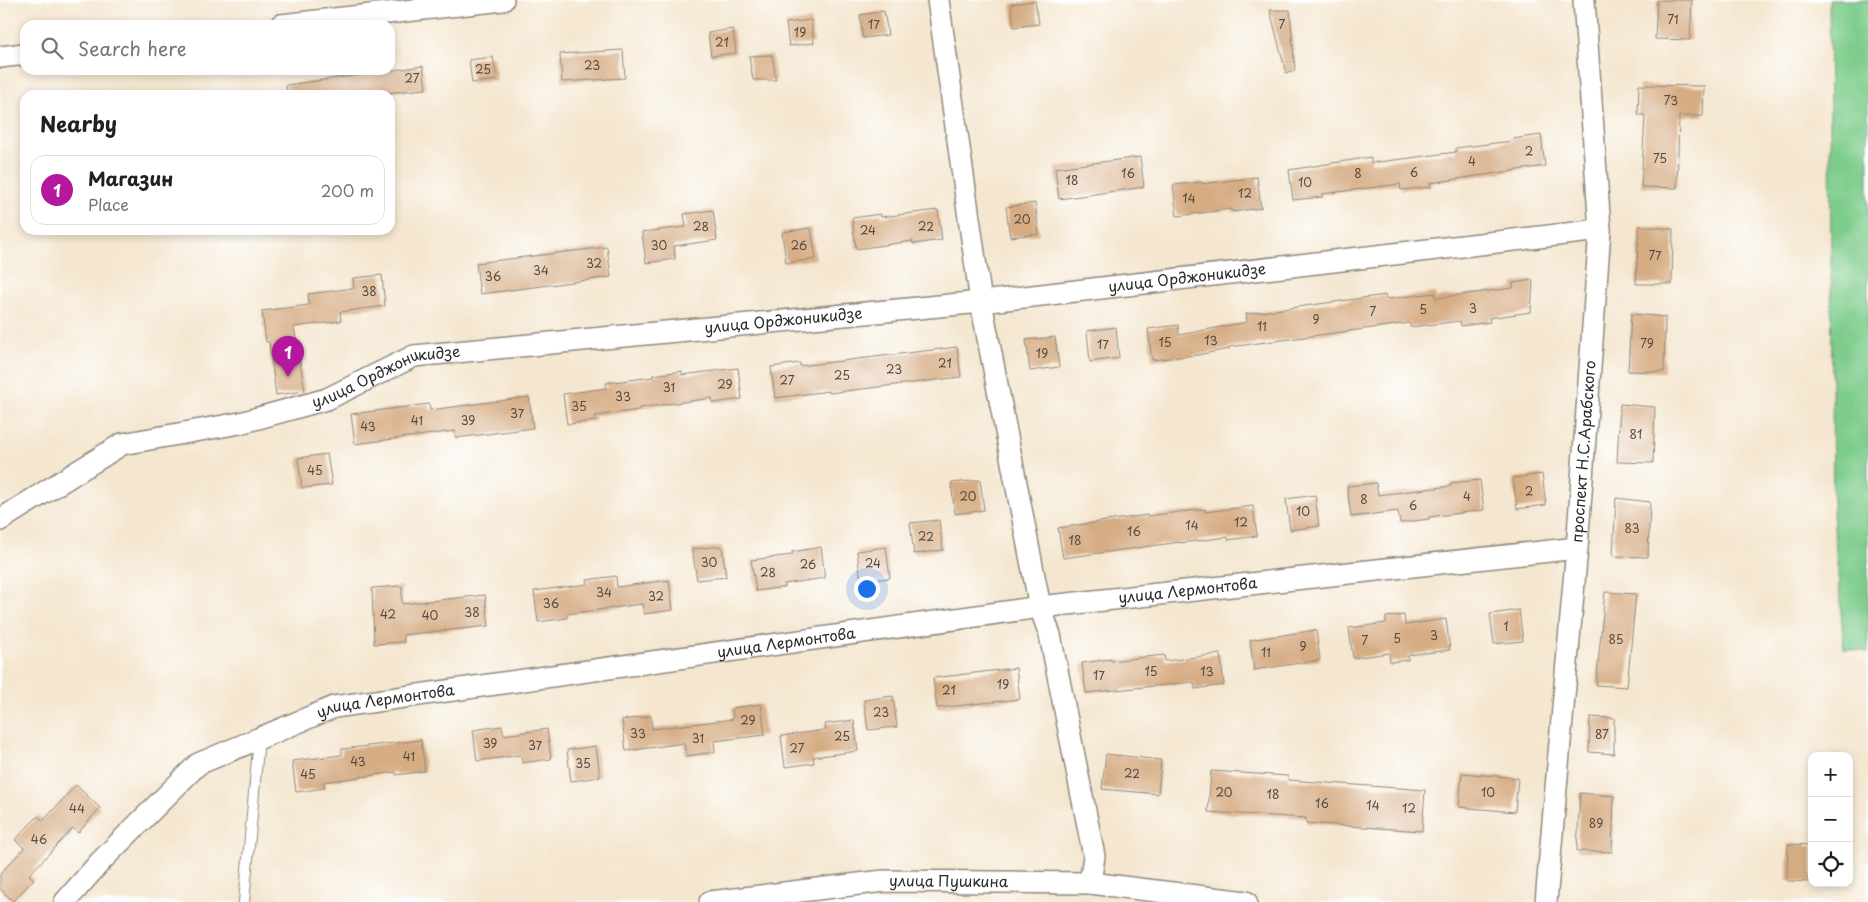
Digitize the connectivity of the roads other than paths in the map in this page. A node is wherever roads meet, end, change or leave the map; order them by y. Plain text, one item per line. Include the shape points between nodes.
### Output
1 (503, 0) edge
2 (938, 0) edge
3 (1584, 0) edge
4 (325, 20) edge
5 (20, 55) edge
6 (0, 57) edge
7 (1600, 230) junction
8 (981, 302) junction
9 (0, 520) edge
10 (1578, 548) junction
11 (1040, 607) junction
12 (259, 738) junction
13 (1090, 884) junction
14 (64, 902) edge
15 (244, 902) edge
16 (710, 902) edge
17 (1246, 902) edge
18 (1546, 902) edge

1 - 4 street
2 - 8 street
3 - 7 street, проспект Н.С.Арабского
5 - 6 street
7 - 8 street, улица Орджоникидзе
7 - 10 street, проспект Н.С.Арабского
8 - 9 street, улица Орджоникидзе via 414,356 327,399 240,423 122,444
8 - 11 street
10 - 11 street, улица Лермонтова
10 - 18 street, проспект Н.С.Арабского
11 - 12 street, улица Лермонтова via 334,707
11 - 13 street via 1050,635 1094,856
12 - 14 street, улица Лермонтова via 198,764
12 - 15 lane
13 - 16 street, улица Пушкина via 884,881
13 - 17 street, улица Пушкина

